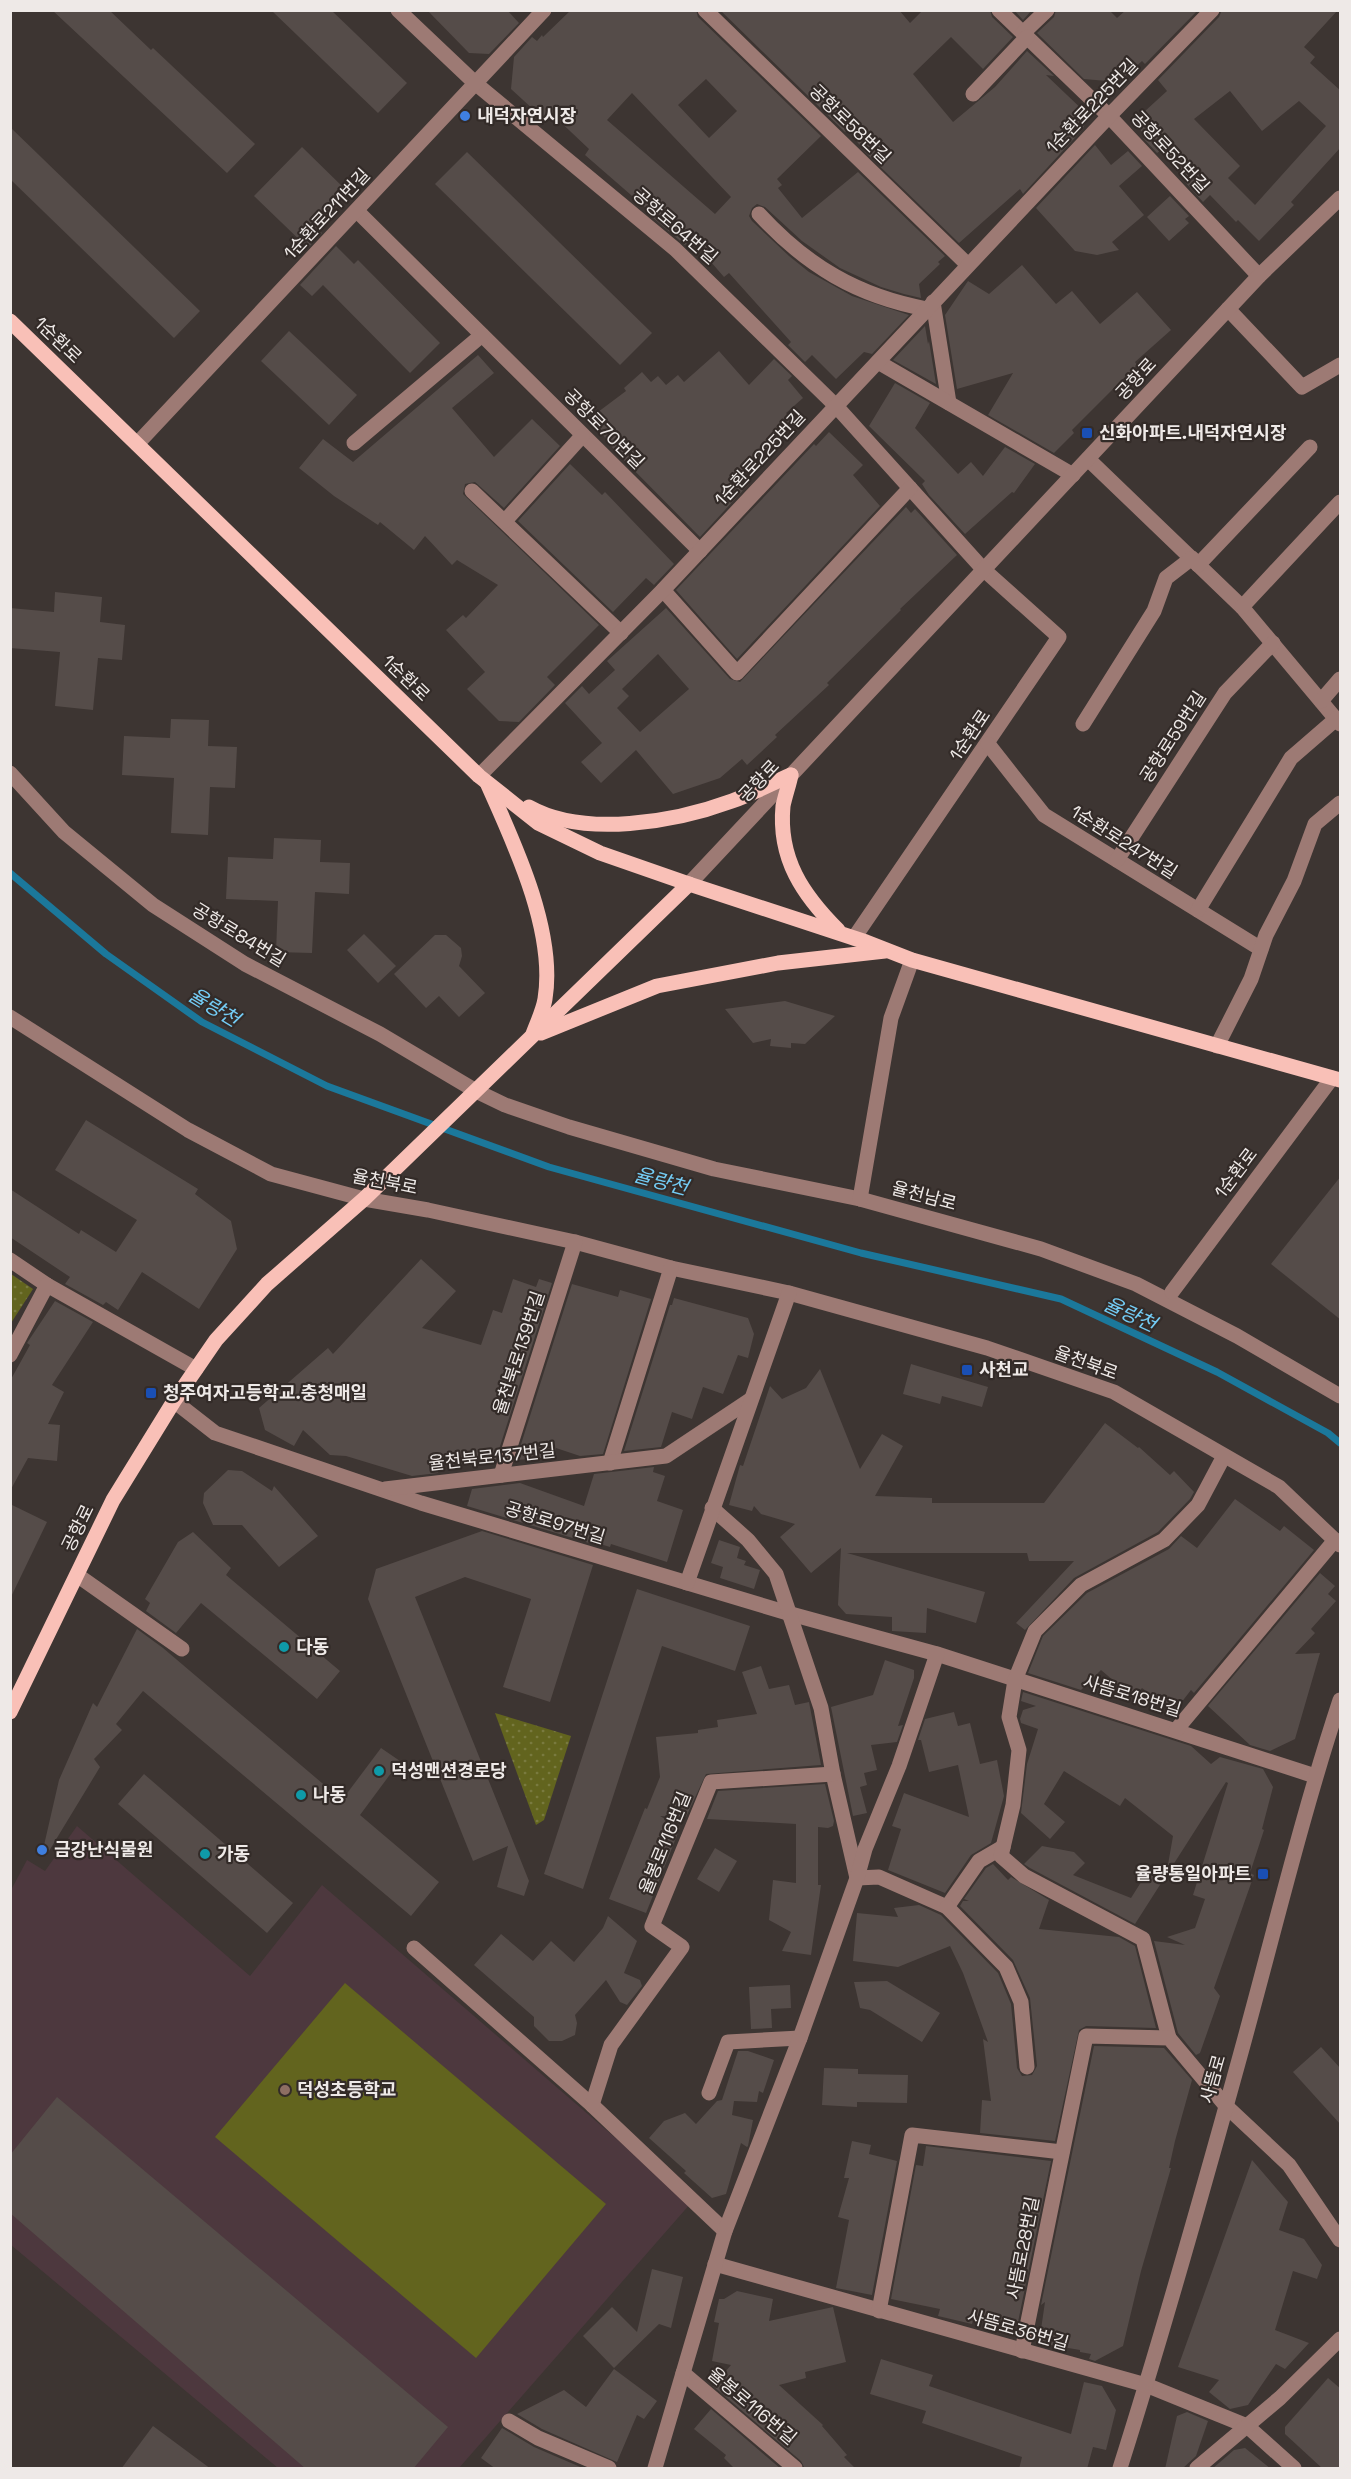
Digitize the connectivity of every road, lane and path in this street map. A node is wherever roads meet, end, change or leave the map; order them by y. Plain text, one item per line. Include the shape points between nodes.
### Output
1 (398, 10) edge
2 (544, 10) edge
3 (705, 10) edge
4 (999, 10) edge
5 (1047, 10) edge
6 (1212, 10) edge
7 (1025, 35) junction
8 (475, 83) junction
9 (973, 94) dead end
10 (1109, 116) junction
11 (1341, 198) edge
12 (357, 211) junction
13 (759, 214) dead end
14 (968, 265) junction
15 (1259, 276) junction
16 (930, 306) junction
17 (1228, 309) junction
18 (10, 321) edge
19 (482, 335) junction
20 (878, 362) junction
21 (1341, 365) edge
22 (949, 403) junction
23 (836, 406) junction
24 (582, 436) junction
25 (354, 442) dead end
26 (137, 444) junction
27 (1310, 447) dead end
28 (1088, 459) junction
29 (1073, 475) junction
30 (910, 488) junction
31 (472, 491) dead end
32 (1341, 502) edge
33 (505, 521) junction
34 (699, 551) junction
35 (1195, 561) junction
36 (983, 568) junction
37 (663, 590) junction
38 (1242, 607) junction
39 (621, 633) junction
40 (1273, 643) junction
41 (1341, 680) edge
42 (1321, 700) junction
43 (1338, 721) edge
44 (1083, 723) dead end
45 (988, 744) junction
46 (10, 773) edge
47 (791, 775) junction
48 (483, 779) junction
49 (1341, 803) edge
50 (1117, 860) junction
51 (689, 884) junction
52 (1198, 910) junction
53 (848, 935) junction
54 (1261, 949) junction
55 (890, 951) junction
56 (912, 960) junction
57 (10, 1017) edge
58 (532, 1036) junction
59 (1217, 1046) junction
60 (1336, 1079) edge
61 (476, 1091) junction
62 (364, 1199) junction
63 (860, 1199) junction
64 (575, 1242) junction
65 (10, 1260) edge
66 (671, 1268) junction
67 (47, 1286) junction
68 (1172, 1292) dead end
69 (789, 1293) junction
70 (10, 1355) edge
71 (196, 1369) junction
72 (1341, 1396) edge
73 (750, 1400) junction
74 (174, 1401) junction
75 (1224, 1456) junction
76 (610, 1463) junction
77 (501, 1475) junction
78 (379, 1489) junction
79 (712, 1508) junction
80 (1338, 1543) edge
81 (77, 1575) junction
82 (687, 1583) junction
83 (791, 1614) junction
84 (182, 1649) dead end
85 (937, 1654) junction
86 (1015, 1680) junction
87 (1341, 1700) edge
88 (10, 1712) edge
89 (1176, 1730) junction
90 (833, 1774) junction
91 (1315, 1776) junction
92 (1003, 1847) junction
93 (857, 1878) junction
94 (947, 1907) junction
95 (414, 1948) dead end
96 (800, 2038) junction
97 (1169, 2038) junction
98 (1027, 2067) dead end
99 (709, 2093) dead end
100 (592, 2105) junction
101 (1226, 2106) junction
102 (1062, 2152) junction
103 (725, 2231) junction
104 (1341, 2240) edge
105 (715, 2264) junction
106 (879, 2311) junction
107 (1341, 2339) edge
108 (1022, 2351) junction
109 (683, 2373) junction
110 (1146, 2385) junction
111 (509, 2421) dead end
112 (1247, 2426) junction
113 (609, 2469) edge
114 (655, 2469) edge
115 (795, 2469) edge
116 (1120, 2469) edge
117 (1197, 2469) edge
118 (1294, 2469) edge

1 - 8 street, 공항로64번길
2 - 8 street, 1순환로211번길
3 - 14 street, 공항로58번길
4 - 7 street, 공항로52번길
5 - 7 street
6 - 10 street, 1순환로225번길
7 - 9 street
7 - 10 street, 공항로52번길
8 - 12 street, 1순환로211번길
8 - 23 street, 공항로64번길 via 675,249
10 - 14 street, 1순환로225번길
10 - 15 street, 공항로52번길
11 - 15 street, 공항로
12 - 19 street, 공항로70번길
12 - 26 street, 1순환로211번길
13 - 16 street via 811,262 853,287 894,303
14 - 16 street, 1순환로225번길
15 - 17 street, 공항로
16 - 20 street, 1순환로225번길
16 - 22 street
17 - 21 street via 1302,387
17 - 28 street, 공항로
18 - 26 main road, 1순환로
19 - 24 street, 공항로70번길
19 - 25 street
20 - 22 street
20 - 23 street, 1순환로225번길
22 - 29 street
23 - 30 street, 공항로64번길
23 - 34 street, 1순환로225번길
24 - 33 street
24 - 34 street, 공항로70번길
26 - 48 main road, 1순환로
27 - 35 street
28 - 29 street, 공항로
28 - 35 street
29 - 36 street, 공항로
30 - 36 street, 공항로64번길
30 - 37 street via 737,673
31 - 33 street
32 - 38 street
33 - 39 street
34 - 37 street, 1순환로225번길
35 - 38 street
35 - 44 street via 1166,578 1154,611
36 - 45 street, 1순환로 via 1059,637
36 - 47 street, 공항로
37 - 39 street, 1순환로225번길
38 - 40 street
39 - 48 street, 1순환로225번길
40 - 42 street
40 - 50 street, 공항로59번길 via 1225,693
41 - 42 street
42 - 43 street
43 - 52 street via 1291,758
45 - 50 street, 1순환로247번길 via 1044,815
45 - 53 street, 1순환로
46 - 61 street, 공항로84번길 via 64,832 153,905 244,964 380,1034
47 - 48 main road via 702,811 630,824 571,821 542,814
47 - 51 street, 공항로
47 - 53 main road via 783,806 784,827 796,880 806,895
48 - 51 main road, 1순환로 via 538,823 600,852
48 - 58 main road via 518,852 544,943 545,1000
49 - 54 street via 1315,824 1294,881
50 - 52 street, 1순환로247번길
51 - 53 main road, 1순환로
51 - 58 main road, 공항로
52 - 54 street, 1순환로247번길
53 - 55 main road, 1순환로
54 - 59 street via 1251,979
55 - 56 main road, 1순환로
55 - 58 main road via 778,963 657,986
56 - 59 main road, 1순환로
56 - 63 street via 891,1018
57 - 62 street, 율천북로 via 188,1130 271,1174
58 - 61 main road, 공항로
59 - 60 main road, 1순환로
60 - 68 street, 1순환로
61 - 62 main road, 공항로
61 - 63 street, 율천남로 via 569,1127 703,1166
62 - 64 street, 율천북로
62 - 71 main road, 공항로 via 267,1284 216,1340
63 - 72 street, 율천남로 via 1041,1249 1136,1284
64 - 66 street, 율천북로
64 - 77 street, 율천북로139번길
65 - 67 street
66 - 69 street, 율천북로
66 - 76 street
67 - 70 street
67 - 71 street
69 - 73 street
69 - 75 street, 율천북로 via 987,1348 1114,1392
71 - 74 main road, 공항로
73 - 76 street, 율천북로137번길 via 666,1456
73 - 79 street
74 - 78 street, 공항로97번길 via 215,1433
74 - 81 main road, 공항로 via 113,1500
75 - 80 street, 율천북로 via 1279,1487
75 - 86 street via 1198,1505 1164,1540 1081,1585 1035,1631
76 - 77 street, 율천북로137번길
77 - 78 street, 율천북로137번길
78 - 82 street, 공항로97번길
79 - 82 street
79 - 83 street via 748,1539 776,1574
80 - 89 street, 율천북로
81 - 84 street
81 - 88 main road, 공항로
82 - 83 street, 공항로97번길
83 - 85 street, 공항로97번길
83 - 90 street via 821,1708
85 - 86 street, 사뜸로18번길
85 - 93 street, 율봉로116번길
86 - 89 street, 사뜸로18번길
86 - 92 street via 1008,1718 1018,1750 1013,1805
87 - 91 street, 사뜸로
89 - 91 street, 사뜸로18번길
90 - 93 street
90 - 100 street, 율봉로116번길 via 711,1782 652,1926 682,1947 611,2045
91 - 101 street, 사뜸로
92 - 94 street via 979,1861
92 - 97 street via 1001,1856 1024,1876 1143,1940
93 - 94 street via 879,1877
93 - 96 street, 율봉로116번길
94 - 98 street via 1006,1967 1021,2002
95 - 100 street
96 - 99 street via 728,2042
96 - 103 street, 율봉로116번길
97 - 101 street
97 - 102 street, 사뜸로28번길 via 1086,2036
100 - 103 street
101 - 104 street via 1289,2165
101 - 110 street, 사뜸로
102 - 106 street via 912,2135
102 - 108 street, 사뜸로28번길
103 - 105 street, 율봉로116번길
105 - 106 street, 사뜸로36번길
105 - 109 street, 율봉로116번길
106 - 108 street, 사뜸로36번길
107 - 112 street
108 - 110 street, 사뜸로36번길
109 - 114 street, 율봉로116번길
109 - 115 street, 율봉로116번길
110 - 112 street, 사뜸로36번길
110 - 116 street, 사뜸로
111 - 113 street
112 - 117 street
112 - 118 street

